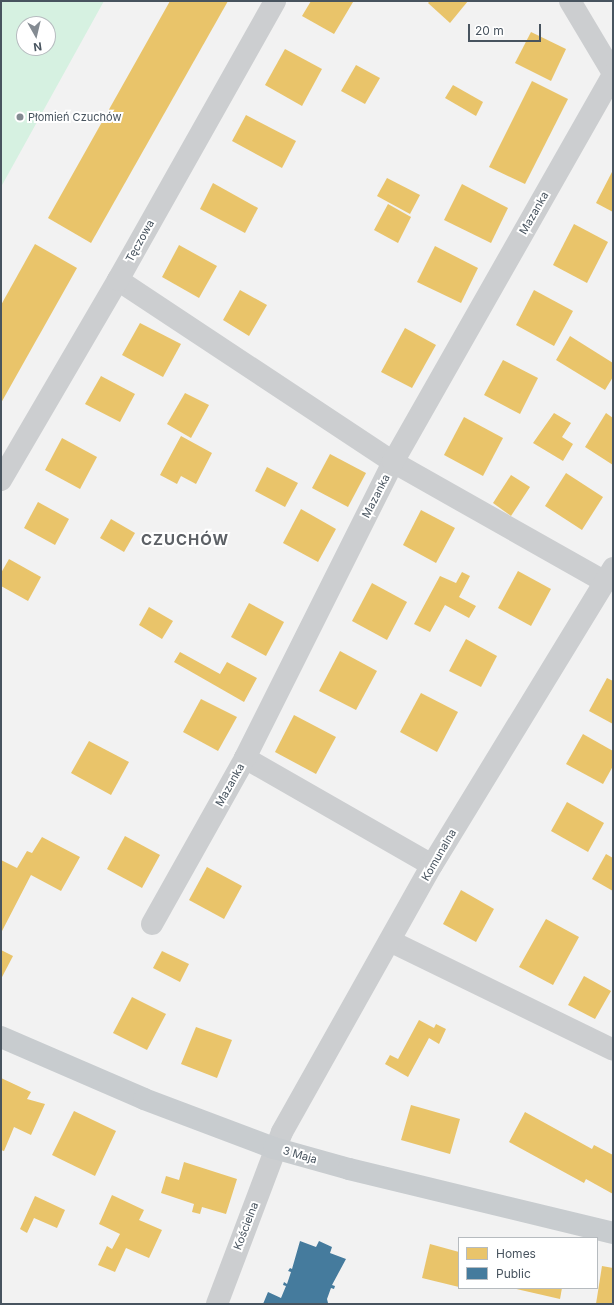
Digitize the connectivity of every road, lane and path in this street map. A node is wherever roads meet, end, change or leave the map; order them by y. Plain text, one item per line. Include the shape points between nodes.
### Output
1 (275, 1) edge
2 (570, 1) edge
3 (613, 73) edge
4 (118, 280) junction
5 (393, 462) junction
6 (1, 480) edge
7 (608, 574) edge
8 (245, 758) junction
9 (432, 864) junction
10 (152, 924) dead end
11 (390, 941) junction
12 (1, 1037) edge
13 (613, 1050) edge
14 (274, 1148) junction
15 (613, 1233) edge
16 (217, 1304) edge

1 - 4 street, Tęczowa
2 - 3 street
3 - 5 street, Mazanka
4 - 5 street
4 - 6 street, Tęczowa
5 - 7 street
5 - 8 street, Mazanka
7 - 9 street, Komunalna
8 - 9 street
8 - 10 street, Mazanka
9 - 11 street, Komunalna
11 - 13 street
11 - 14 street, Komunalna
12 - 14 main road, 3 Maja via 151,1102
14 - 15 main road, 3 Maja via 357,1171
14 - 16 street, Kościelna

